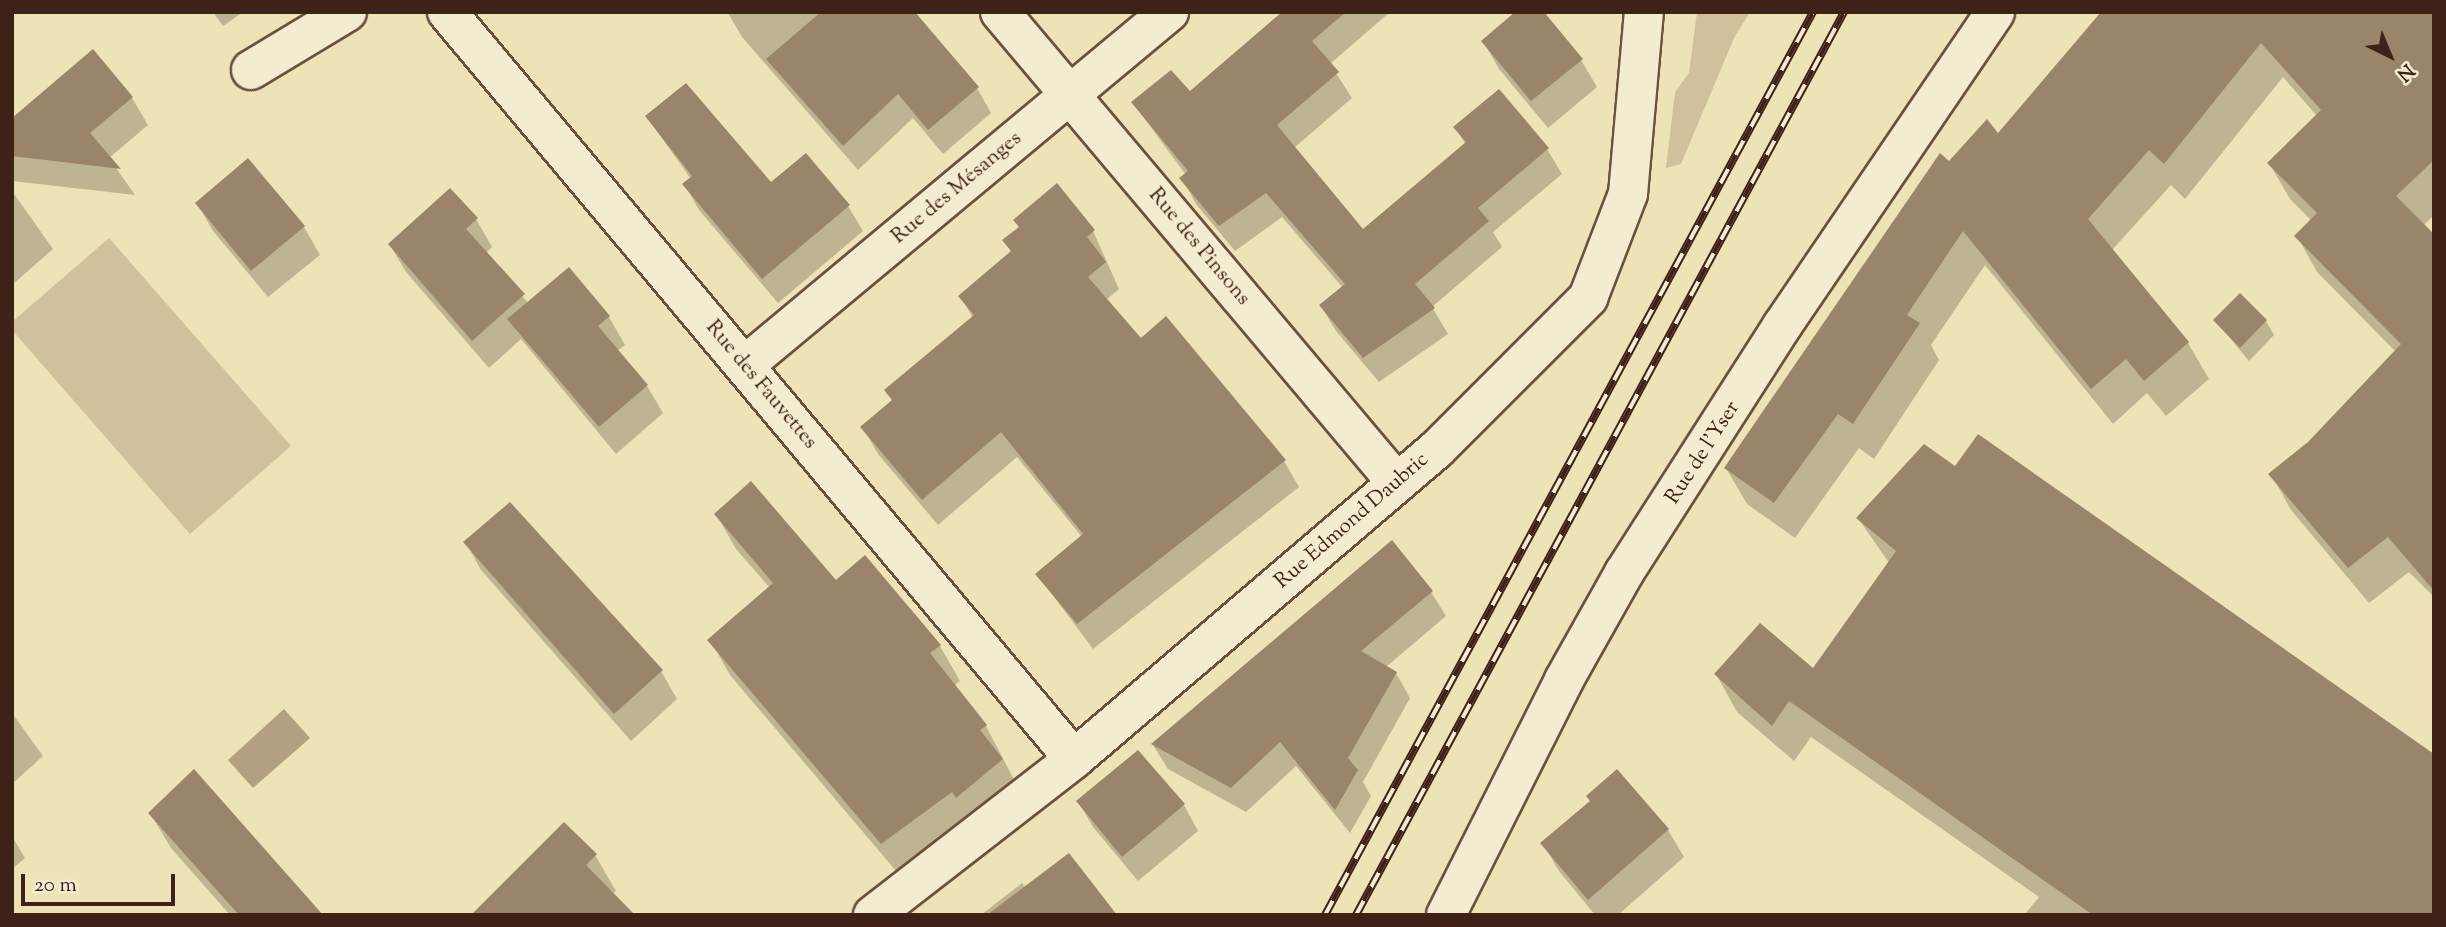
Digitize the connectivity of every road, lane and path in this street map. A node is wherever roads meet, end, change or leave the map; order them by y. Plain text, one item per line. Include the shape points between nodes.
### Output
1 (347, 12) edge
2 (447, 12) edge
3 (1000, 12) edge
4 (1169, 12) edge
5 (1644, 12) edge
6 (1995, 12) edge
7 (251, 70) dead end
8 (1069, 93) junction
9 (745, 365) junction
10 (1397, 483) junction
11 (1074, 759) junction
12 (873, 915) edge
13 (1446, 915) edge

1 - 7 street
2 - 9 street, Rue des Fauvettes
3 - 8 street, Rue des Pinsons
4 - 8 street, Rue des Mésanges
5 - 10 street, Rue Edmond Daubric via 1628,194 1588,298
6 - 13 street, Rue de l'Yser via 1782,326 1624,573 1564,680
8 - 9 street, Rue des Mésanges
8 - 10 street, Rue des Pinsons
9 - 11 street, Rue des Fauvettes
10 - 11 street, Rue Edmond Daubric
11 - 12 street, Rue Edmond Daubric

